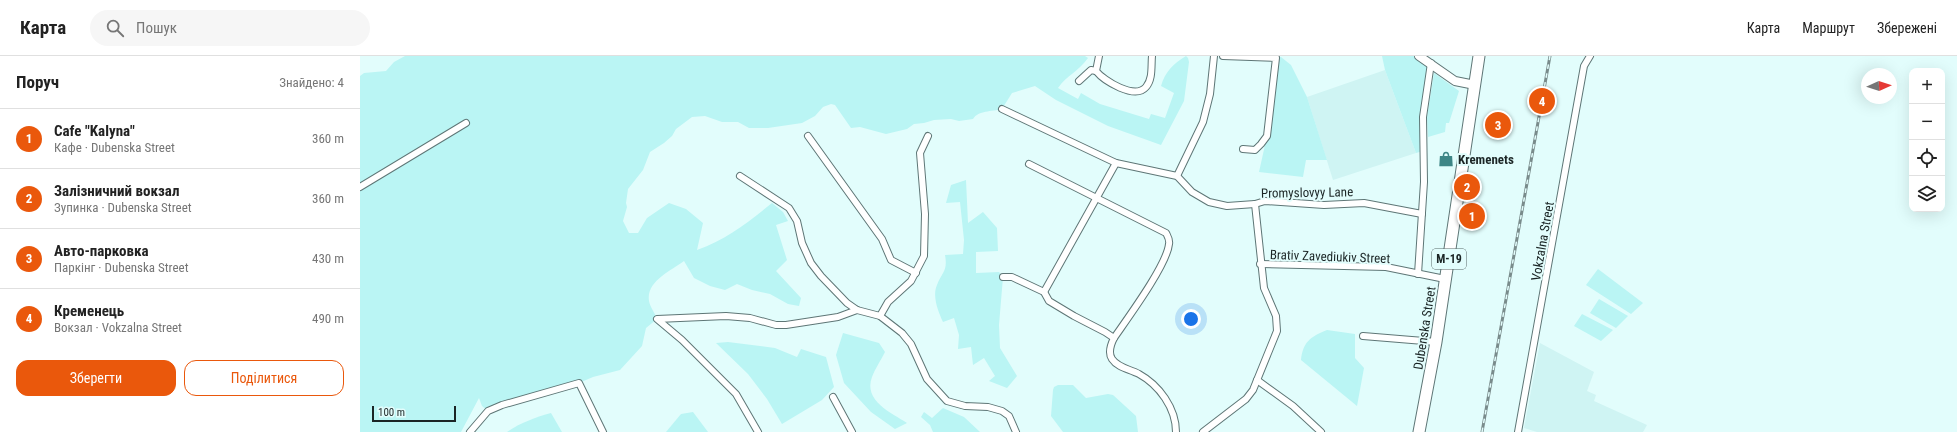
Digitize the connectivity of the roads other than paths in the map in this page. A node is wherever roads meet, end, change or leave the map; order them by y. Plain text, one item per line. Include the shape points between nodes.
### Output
1 (1100, 56) edge
2 (1152, 56) edge
3 (1214, 56) edge
4 (1223, 56) edge
5 (1419, 56) edge
6 (1479, 56) edge
7 (1590, 56) edge
8 (1431, 63) junction
9 (1096, 71) junction
10 (1079, 81) dead end
11 (1474, 84) junction
12 (1002, 109) dead end
13 (466, 123) dead end
14 (808, 136) dead end
15 (928, 136) dead end
16 (1243, 149) dead end
17 (1116, 163) junction
18 (1029, 164) dead end
19 (740, 176) dead end
20 (1177, 176) junction
21 (360, 187) edge
22 (1096, 198) junction
23 (1254, 204) junction
24 (1422, 214) junction
25 (1260, 264) junction
26 (916, 273) junction
27 (1418, 274) junction
28 (1002, 277) dead end
29 (1446, 279) junction
30 (1044, 292) junction
31 (857, 310) junction
32 (880, 316) junction
33 (1363, 336) dead end
34 (1114, 338) junction
35 (1436, 342) junction
36 (1257, 380) junction
37 (833, 397) dead end
38 (470, 432) edge
39 (603, 432) edge
40 (758, 432) edge
41 (852, 432) edge
42 (1016, 432) edge
43 (1176, 432) edge
44 (1203, 432) edge
45 (1321, 432) edge
46 (1419, 432) edge
47 (1518, 432) edge

1 - 9 street
2 - 9 street via 1150,78 1142,90 1131,91 1117,86
3 - 20 street via 1210,94 1203,122
4 - 16 street via 1276,58 1267,136 1255,150
5 - 8 street
6 - 11 highway, М-19
7 - 47 street, Vokzalna Street via 1584,66
8 - 11 street via 1455,81
8 - 24 street via 1423,118
9 - 10 street via 1091,70
11 - 29 highway, Dubenska Street / М-19
12 - 17 street
13 - 21 street
14 - 26 street via 882,239 891,260
15 - 26 street via 920,153 926,244 924,256
17 - 20 street
17 - 22 street
18 - 22 street
19 - 31 street via 789,208 797,221 802,243 811,263 847,303
20 - 23 street, Promyslovyy Lane via 1192,192 1209,202 1227,206
22 - 30 street
22 - 34 street via 1166,233 1169,238 1166,254
23 - 24 street, Promyslovyy Lane via 1265,201 1324,205 1364,203
23 - 25 street
24 - 27 street
25 - 27 street, Brativ Zavediukiv Street via 1386,268
25 - 36 street via 1264,288 1276,316 1277,331
26 - 32 street via 888,302
27 - 29 street, Brativ Zavediukiv Street
28 - 30 street via 1012,277
29 - 35 highway, Dubenska Street / М-19
30 - 34 street via 1049,301
31 - 32 street
31 - 40 street via 838,317 776,326 750,318 726,316 657,319 736,394
32 - 42 street via 902,333 911,344 926,379 947,401 1002,411 1011,420
33 - 35 street
34 - 43 street via 1110,352 1112,359 1124,368 1138,373 1159,389 1170,408
35 - 46 highway, Dubenska Street / М-19
36 - 44 street via 1246,398
36 - 45 street via 1293,406
37 - 41 street
38 - 39 street via 488,411 579,383

